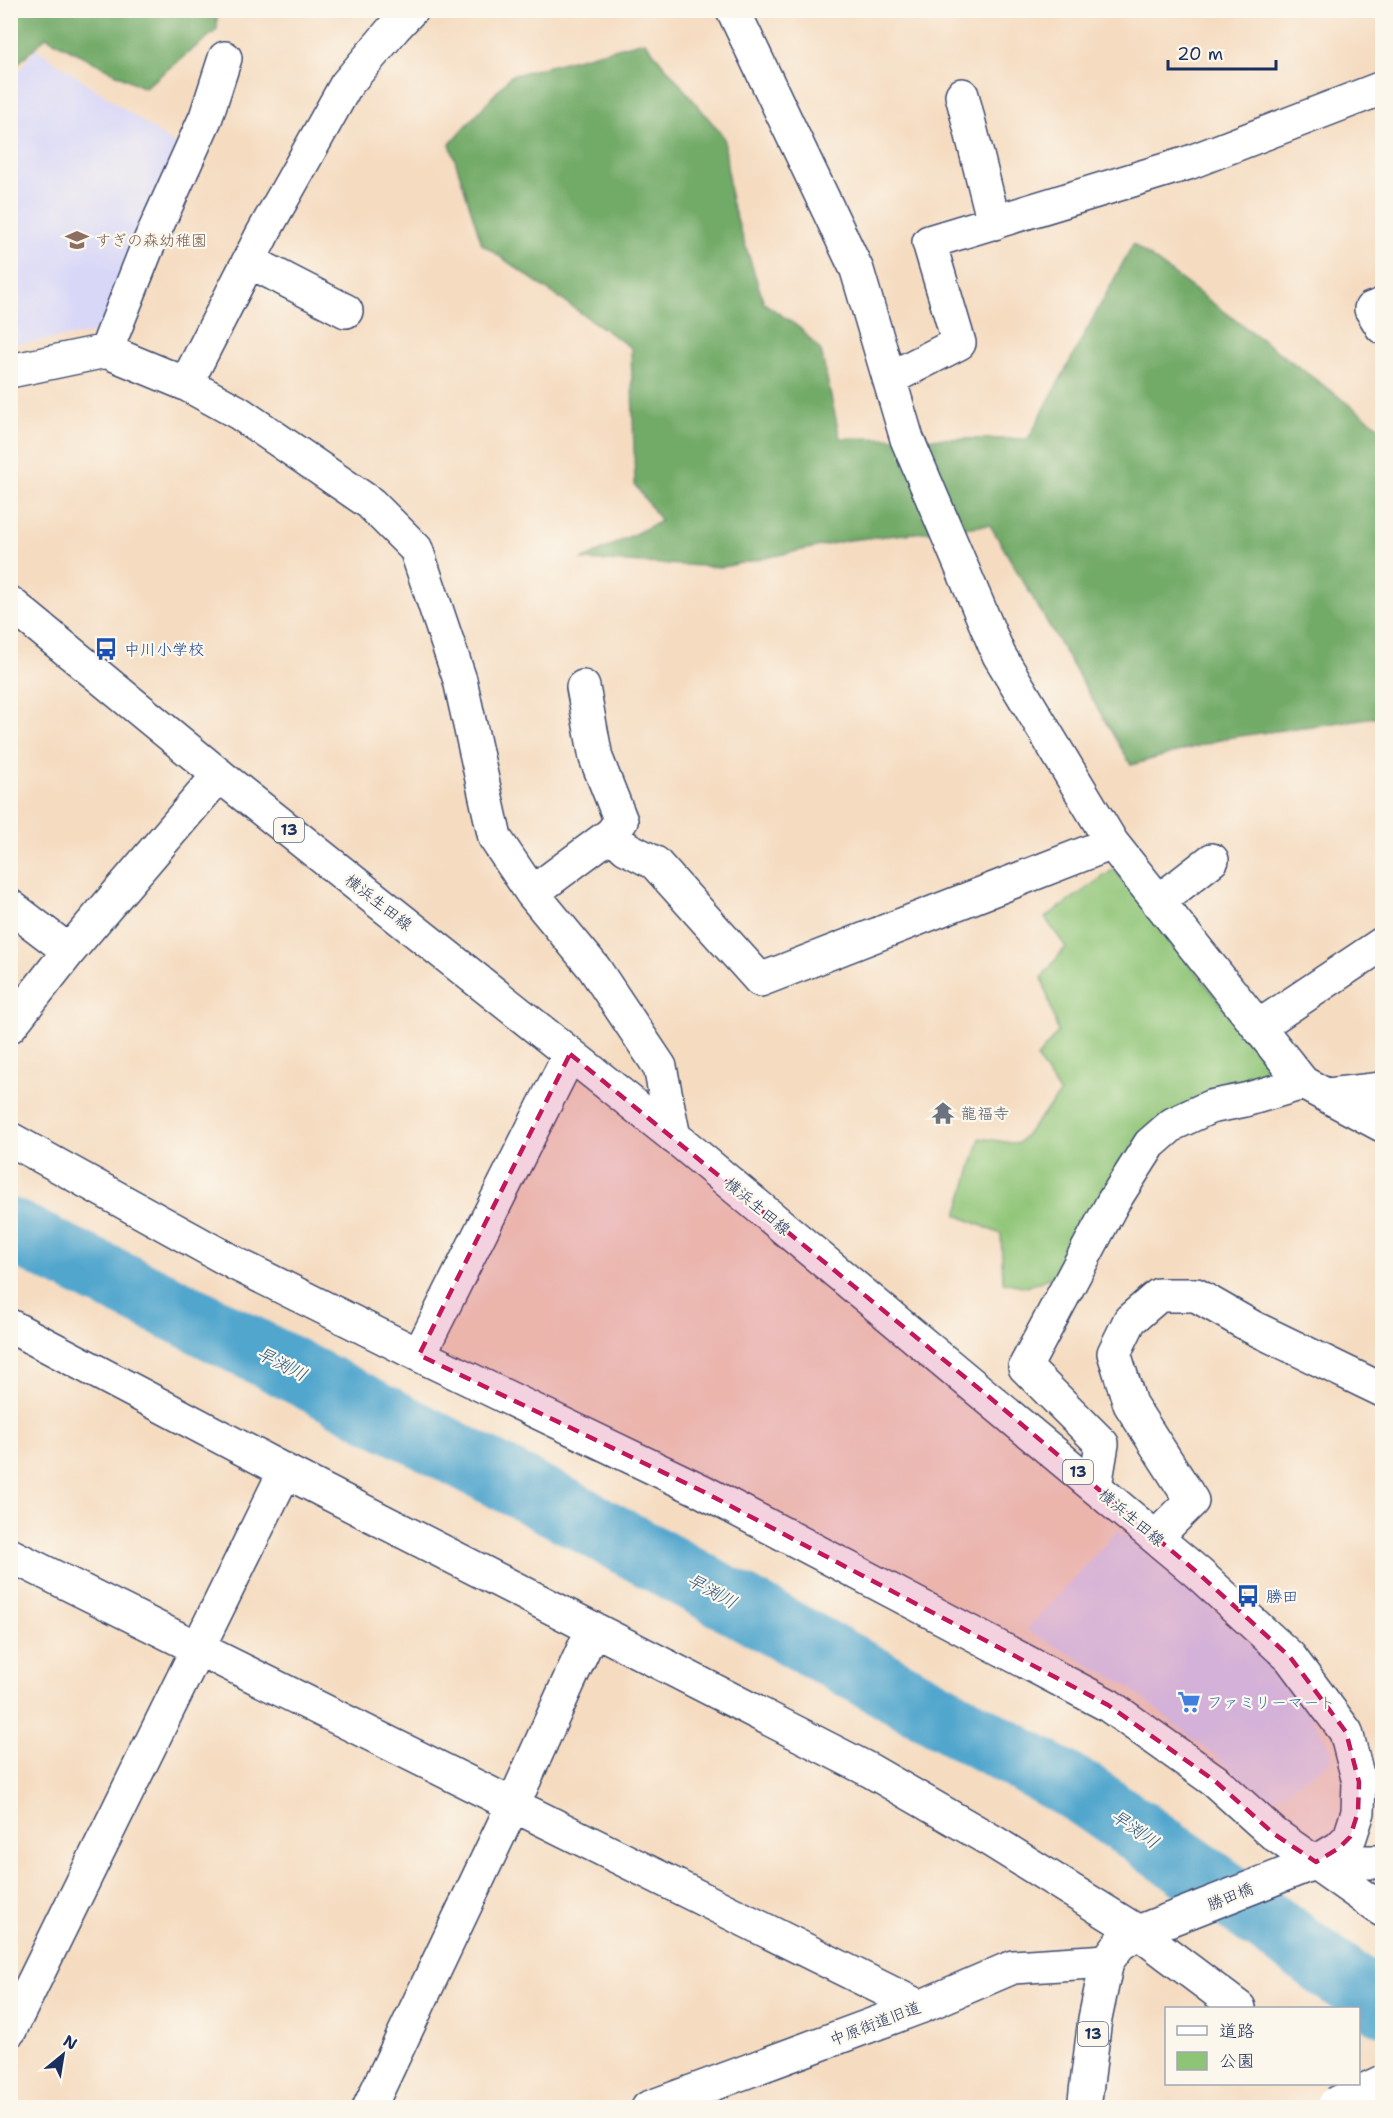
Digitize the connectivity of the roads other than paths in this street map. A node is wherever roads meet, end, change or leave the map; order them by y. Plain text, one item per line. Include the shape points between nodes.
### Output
1 (411, 10) edge
2 (733, 10) edge
3 (225, 58) dead end
4 (1383, 88) edge
5 (962, 95) dead end
6 (994, 223) junction
7 (249, 261) junction
8 (1383, 305) edge
9 (346, 311) dead end
10 (1383, 327) edge
11 (106, 351) junction
12 (10, 371) edge
13 (889, 379) junction
14 (186, 384) junction
15 (10, 603) edge
16 (583, 687) dead end
17 (219, 775) junction
18 (611, 834) junction
19 (1112, 843) junction
20 (1212, 860) dead end
21 (532, 893) junction
22 (1158, 902) junction
23 (10, 906) edge
24 (1383, 944) edge
25 (69, 951) junction
26 (10, 1026) edge
27 (1258, 1027) junction
28 (570, 1054) junction
29 (1316, 1089) junction
30 (1383, 1089) edge
31 (1383, 1125) edge
32 (674, 1137) junction
33 (10, 1139) edge
34 (10, 1326) edge
35 (418, 1355) junction
36 (1383, 1390) edge
37 (285, 1471) junction
38 (1095, 1486) junction
39 (1156, 1537) junction
40 (10, 1555) edge
41 (593, 1628) junction
42 (198, 1648) junction
43 (513, 1804) junction
44 (1383, 1862) edge
45 (1307, 1865) junction
46 (1383, 1910) edge
47 (1150, 1928) junction
48 (1107, 1961) junction
49 (920, 2007) junction
50 (1238, 2007) edge
51 (10, 2030) edge
52 (1383, 2082) edge
53 (1337, 2098) edge
54 (1383, 2103) edge
55 (369, 2108) edge
56 (648, 2108) edge
57 (1083, 2108) edge

1 - 7 street via 346,85
2 - 13 street via 857,270
3 - 11 street via 206,117
4 - 6 street via 1188,163
5 - 6 street
6 - 13 street via 929,242 959,343
7 - 9 street
7 - 14 street
8 - 10 street via 1371,309
11 - 12 street
11 - 14 street
13 - 19 street via 907,439 999,656
14 - 21 street via 239,412 370,503 416,549 460,680 495,838
15 - 17 street, 横浜生田線 / 13
16 - 18 street via 596,758 621,822
17 - 25 street
17 - 28 street, 横浜生田線 / 13
18 - 19 street via 626,848 655,863 760,980
18 - 21 street
19 - 22 street
20 - 22 street
21 - 32 street via 594,968 660,1067
22 - 27 street
23 - 25 street
24 - 27 street
25 - 26 street
27 - 29 street
28 - 32 street, 横浜生田線 / 13
28 - 35 street
29 - 30 street
29 - 31 street
29 - 38 street via 1210,1107 1173,1124 1150,1144 1113,1202 1025,1367 1102,1444
32 - 38 street, 横浜生田線 / 13
33 - 35 street via 236,1264
34 - 37 street
35 - 45 street via 702,1491 1107,1705 1215,1781
36 - 39 street via 1252,1327 1196,1295 1159,1295 1130,1320 1114,1353 1130,1404 1192,1501
37 - 41 street
37 - 42 street
38 - 39 street, 横浜生田線 / 13
39 - 45 street, 横浜生田線 / 13 via 1290,1657 1346,1732 1359,1782 1358,1812 1350,1837 1339,1848
40 - 42 street
41 - 43 street
41 - 47 street via 871,1771
42 - 43 street
42 - 51 street
43 - 49 street
43 - 55 street
44 - 45 street
45 - 46 street
45 - 47 street, 勝田橋 / 13
47 - 48 street, 13 via 1119,1945
47 - 50 street
48 - 49 street, 中原街道旧道 via 1013,1967
48 - 57 street, 13
49 - 56 street, 中原街道旧道
52 - 53 street, bridge
53 - 54 street

